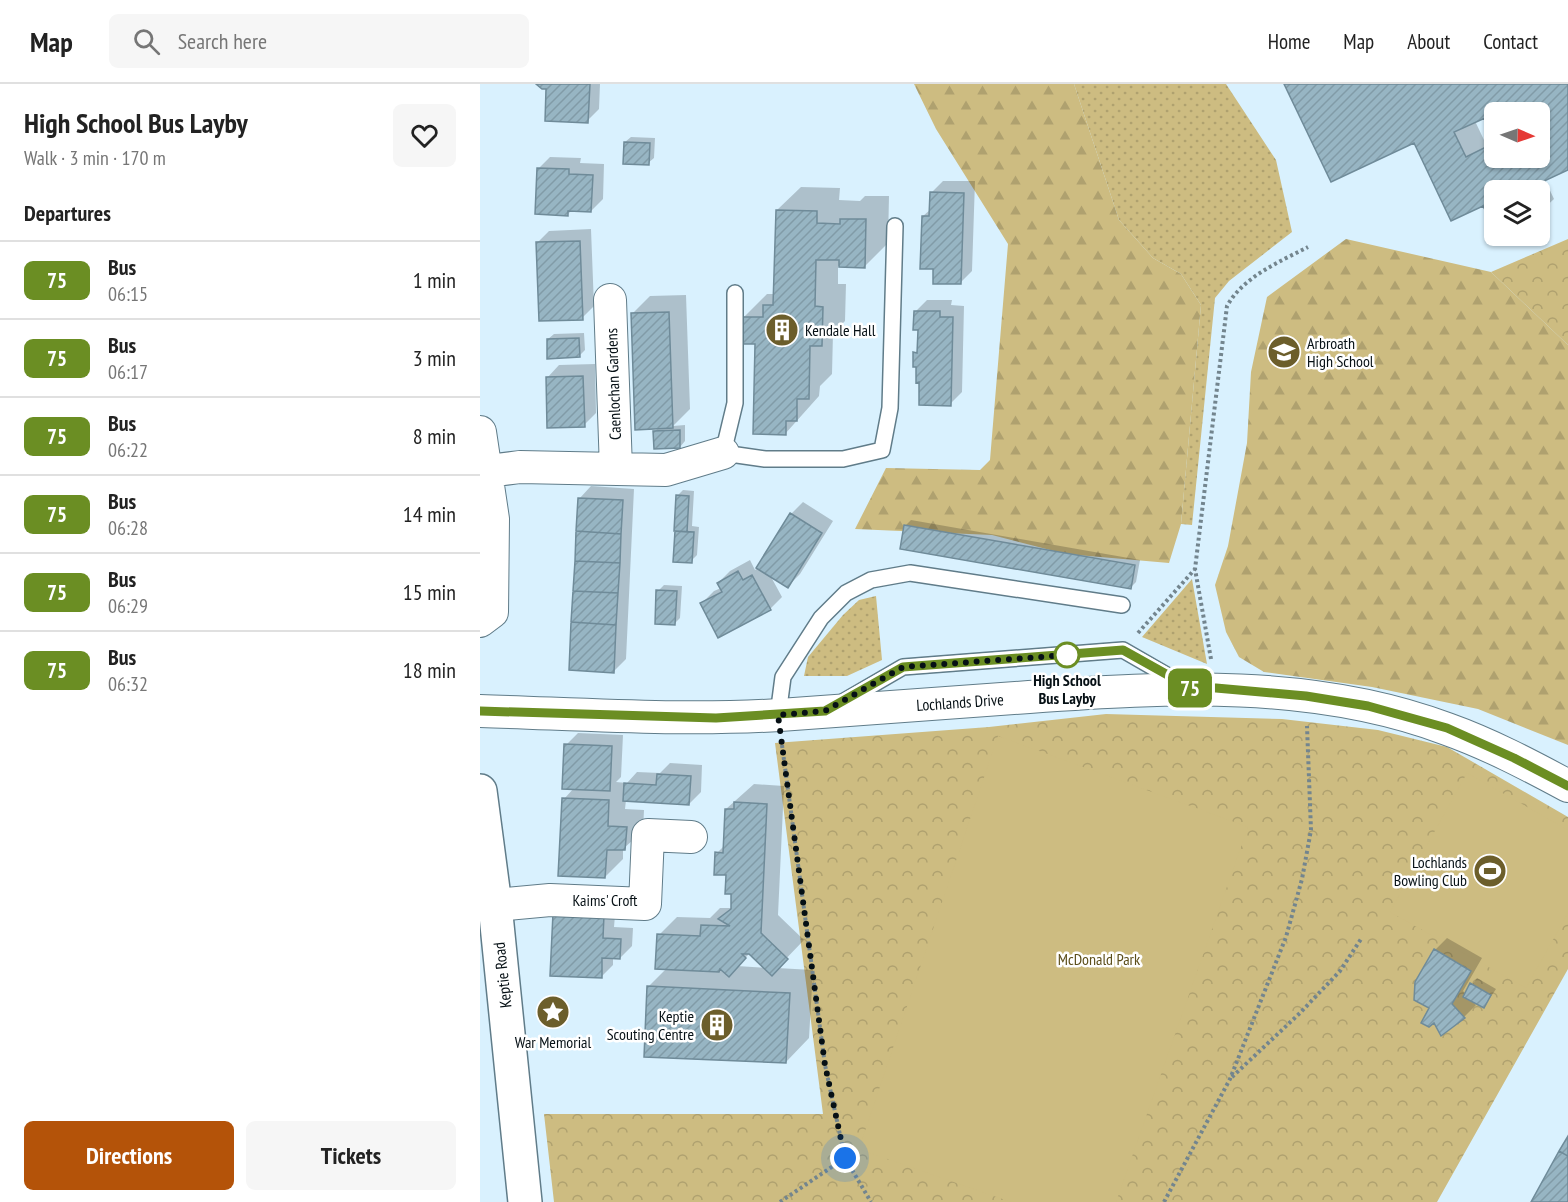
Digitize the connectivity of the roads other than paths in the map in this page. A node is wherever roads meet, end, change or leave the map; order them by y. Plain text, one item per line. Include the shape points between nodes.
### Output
1 (895, 226) dead end
2 (735, 293) dead end
3 (610, 300) dead end
4 (480, 432) edge
5 (723, 453) junction
6 (616, 469) junction
7 (483, 472) edge
8 (1122, 605) dead end
9 (480, 621) edge
10 (1203, 688) junction
11 (480, 711) edge
12 (825, 711) junction
13 (778, 715) junction
14 (1568, 786) edge
15 (480, 791) edge
16 (691, 837) dead end
17 (495, 905) junction
18 (524, 1199) edge

1 - 5 lane via 890,408 882,450 843,459 765,459
2 - 5 lane via 735,403
3 - 6 street, Caenlochan Gardens
4 - 7 street
5 - 6 street via 666,470
6 - 7 street via 520,467
7 - 9 street via 493,519 492,612
8 - 13 lane via 910,573 871,580 846,593 821,618 783,677
10 - 12 street, Lochlands Drive
10 - 12 lane via 1123,650 903,667
10 - 14 street, Lochlands Drive via 1306,696 1368,706 1447,728
11 - 13 street, Lochlands Drive via 716,718
12 - 13 street, Lochlands Drive
15 - 17 main road, Keptie Road
16 - 17 street, Kaims' Croft via 648,835 645,904 550,900
17 - 18 main road, Keptie Road

